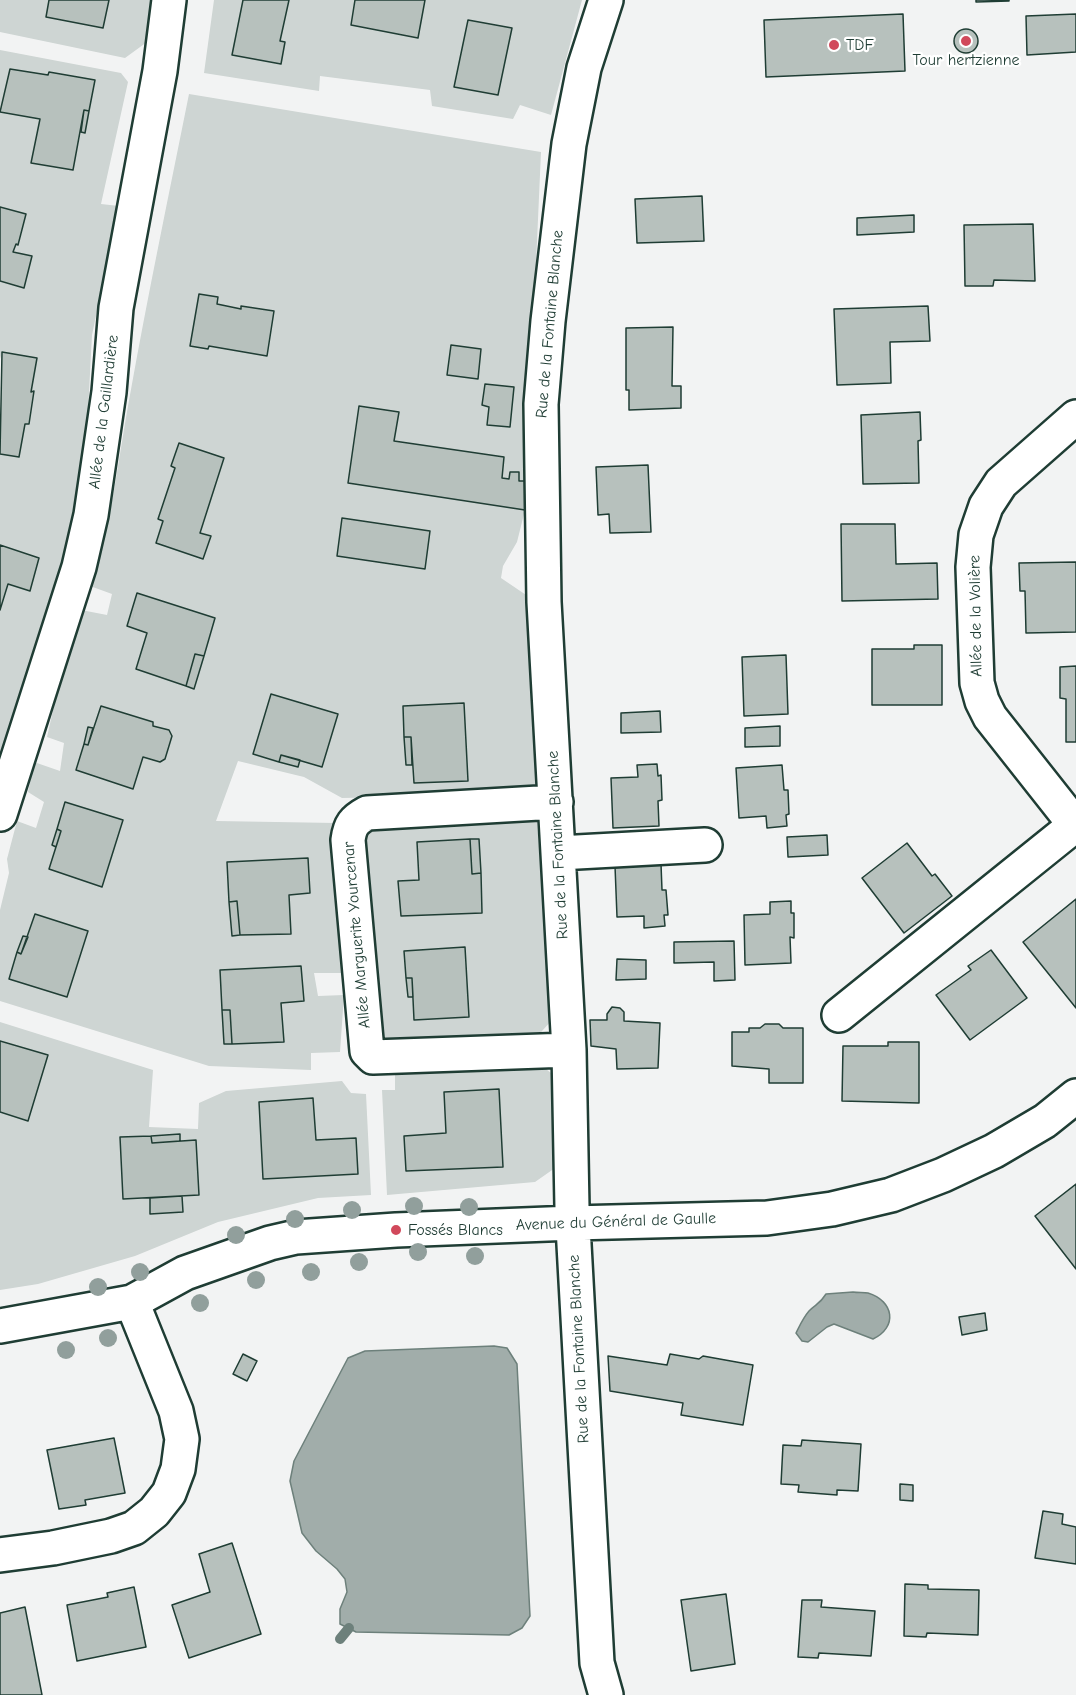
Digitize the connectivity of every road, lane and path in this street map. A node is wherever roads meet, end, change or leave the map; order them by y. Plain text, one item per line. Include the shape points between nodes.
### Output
1 (169, 0) edge
2 (606, 0) edge
3 (1076, 417) edge
4 (556, 802) junction
5 (0, 814) edge
6 (1075, 825) edge
7 (705, 845) dead end
8 (559, 853) junction
9 (839, 1015) dead end
10 (569, 1050) junction
11 (1076, 1096) edge
12 (573, 1223) junction
13 (132, 1302) junction
14 (0, 1326) edge
15 (0, 1555) edge
16 (606, 1695) edge

1 - 5 street, Allée de la Gaillardière via 160,71 116,308 92,515
2 - 4 street, Rue de la Fontaine Blanche via 584,68 569,144 541,404 544,602
3 - 6 street, Allée de la Volière via 1001,483 986,506 976,535 973,567 977,682 982,701 990,717
4 - 8 street, Rue de la Fontaine Blanche
4 - 10 street, Allée Marguerite Yourcenar via 367,813 350,827 348,840 367,1051 373,1056
6 - 9 street, Allée de la Volière
7 - 8 street
8 - 10 street, Rue de la Fontaine Blanche
10 - 12 street, Rue de la Fontaine Blanche
11 - 12 street, Avenue du Général de Gaulle via 994,1151 891,1195 832,1209 767,1218
12 - 13 street, Avenue du Général de Gaulle via 296,1237 185,1273
12 - 16 street, Rue de la Fontaine Blanche via 597,1663
13 - 14 street, Avenue du Général de Gaulle
13 - 15 street via 176,1411 182,1438 178,1468 169,1493 134,1528 53,1548

